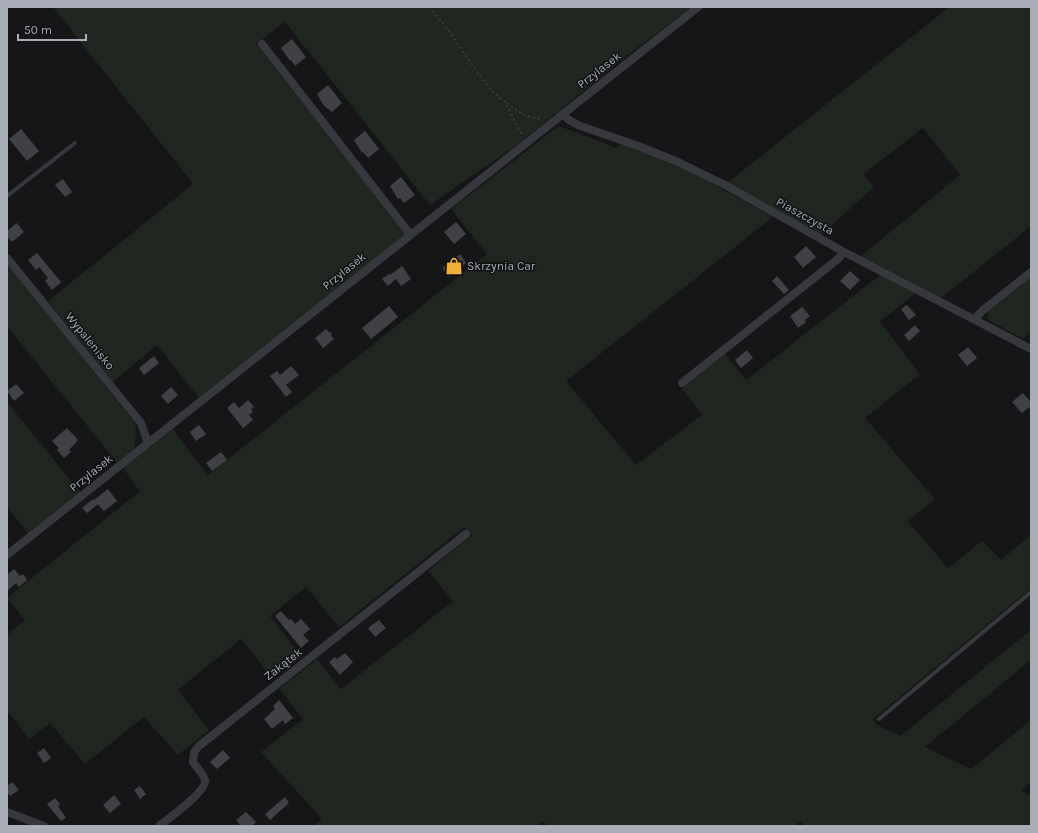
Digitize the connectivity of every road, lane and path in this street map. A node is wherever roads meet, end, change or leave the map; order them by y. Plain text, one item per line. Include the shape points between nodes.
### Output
1 (430, 7) edge
2 (698, 7) edge
3 (262, 44) dead end
4 (505, 102) junction
5 (562, 114) junction
6 (553, 122) junction
7 (526, 142) junction
8 (75, 143) dead end
9 (7, 196) edge
10 (410, 234) junction
11 (844, 252) junction
12 (7, 258) edge
13 (1031, 272) edge
14 (975, 319) junction
15 (1031, 349) edge
16 (682, 383) dead end
17 (148, 443) junction
18 (466, 534) dead end
19 (7, 556) edge
20 (1031, 592) edge
21 (879, 719) dead end
22 (7, 812) edge
23 (44, 826) edge
24 (159, 826) edge

1 - 4 path via 477,72
2 - 5 street, Przylasek
3 - 10 street
4 - 6 path via 523,115
4 - 7 path
5 - 6 street, Przylasek
5 - 11 street, Piaszczysta via 578,125 678,162 727,186
6 - 7 street, Przylasek
7 - 10 street, Przylasek
8 - 9 lane
10 - 17 street, Przylasek
11 - 14 street, Piaszczysta
11 - 16 street
12 - 17 street, Wypalenisko via 141,424
13 - 14 street
14 - 15 street, Piaszczysta
17 - 19 street, Przylasek
18 - 24 street, Zakątek via 199,746 194,752 193,762 205,779 205,784 196,795
20 - 21 lane
22 - 23 street

